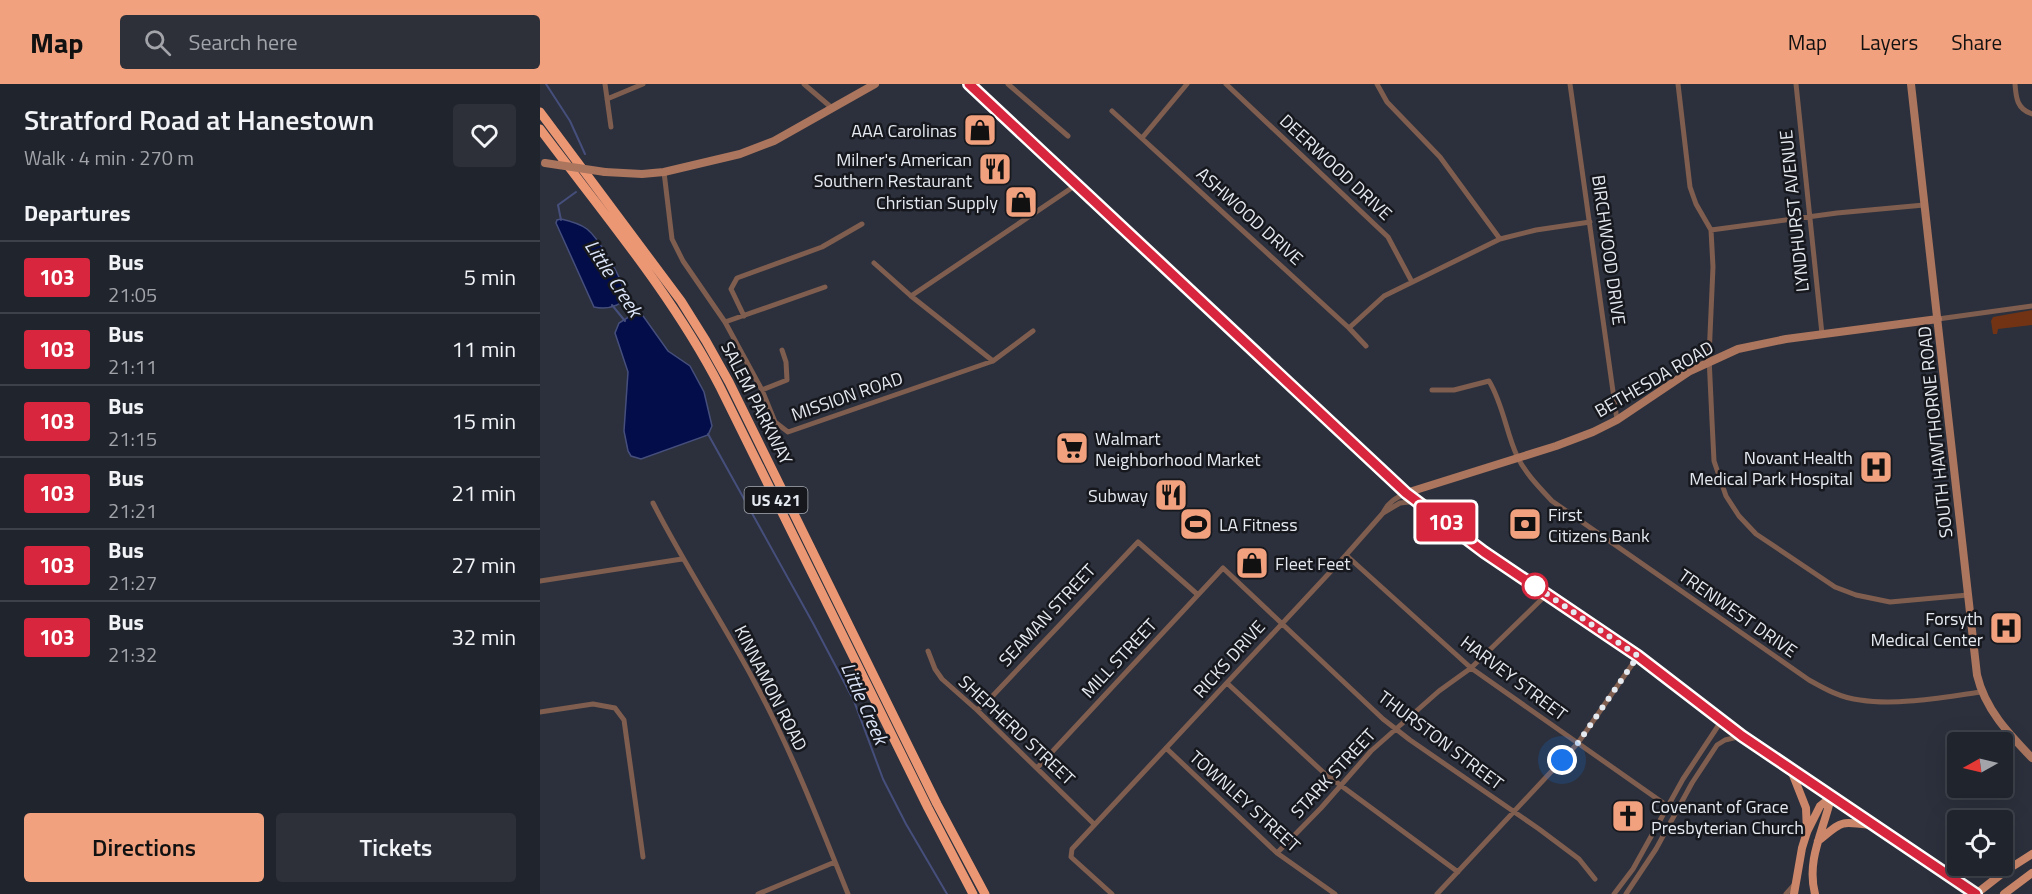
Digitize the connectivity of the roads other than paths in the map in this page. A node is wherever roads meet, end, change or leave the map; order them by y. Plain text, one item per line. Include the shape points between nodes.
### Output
1 (605, 84) edge
2 (643, 84) edge
3 (804, 84) edge
4 (875, 84) edge
5 (969, 84) edge
6 (1008, 84) edge
7 (1187, 84) edge
8 (1226, 84) edge
9 (1377, 84) edge
10 (1570, 84) edge
11 (1678, 84) edge
12 (1796, 84) edge
13 (1911, 84) edge
14 (2014, 84) edge
15 (607, 99) junction
16 (832, 108) junction
17 (1112, 111) dead end
18 (540, 112) edge
19 (2032, 114) edge
20 (611, 127) dead end
21 (540, 129) edge
22 (1068, 136) dead end
23 (1142, 138) junction
24 (543, 163) edge
25 (664, 172) junction
26 (1076, 185) junction
27 (1924, 205) junction
28 (1810, 218) junction
29 (1590, 222) junction
30 (862, 224) dead end
31 (1711, 230) junction
32 (1500, 238) junction
33 (874, 263) dead end
34 (1412, 282) junction
35 (825, 287) dead end
36 (911, 296) junction
37 (2032, 306) edge
38 (744, 316) junction
39 (1938, 319) junction
40 (725, 322) junction
41 (1349, 328) junction
42 (1033, 331) dead end
43 (1822, 334) junction
44 (1366, 346) dead end
45 (782, 350) dead end
46 (993, 361) junction
47 (1709, 361) junction
48 (762, 390) junction
49 (1432, 390) dead end
50 (1617, 420) junction
51 (1517, 457) junction
52 (1406, 493) junction
53 (1418, 501) junction
54 (653, 503) dead end
55 (1383, 513) junction
56 (1346, 555) junction
57 (681, 559) junction
58 (1223, 568) joint
59 (540, 581) edge
60 (1197, 594) junction
61 (1547, 594) junction
62 (1968, 595) junction
63 (1282, 624) junction
64 (928, 651) dead end
65 (1638, 656) junction
66 (1471, 668) junction
67 (1227, 683) junction
68 (1981, 692) junction
69 (977, 710) junction
70 (540, 712) edge
71 (1722, 720) junction
72 (1396, 728) junction
73 (1742, 736) junction
74 (1578, 743) junction
75 (1166, 748) junction
76 (2032, 758) edge
77 (1037, 768) junction
78 (1790, 770) junction
79 (1340, 787) junction
80 (1831, 797) junction
81 (1668, 807) junction
82 (1514, 811) junction
83 (1676, 812) junction
84 (1094, 824) junction
85 (1872, 825) junction
86 (1808, 832) junction
87 (1818, 841) junction
88 (1277, 853) junction
89 (2032, 854) edge
90 (644, 857) dead end
91 (835, 862) junction
92 (1458, 872) junction
93 (2032, 873) edge
94 (1596, 879) dead end
95 (1618, 888) junction
96 (1794, 889) edge
97 (758, 894) edge
98 (848, 894) edge
99 (973, 894) edge
100 (985, 894) edge
101 (1112, 894) edge
102 (1335, 894) edge
103 (1437, 894) edge
104 (1614, 894) edge
105 (1626, 894) edge
106 (1786, 894) edge
107 (1815, 894) edge
108 (1976, 894) edge
109 (2004, 894) edge

1 - 15 street
2 - 15 street
3 - 16 street
4 - 16 street
5 - 26 main road
6 - 22 street
7 - 23 street
8 - 34 street, DEERWOOD DRIVE via 1388,237
9 - 32 street via 1387,102 1440,158
10 - 29 street, BIRCHWOOD DRIVE
11 - 31 street via 1690,187
12 - 28 street, LYNDHURST AVENUE
13 - 27 street, SOUTH HAWTHORNE ROAD
14 - 19 street via 2019,105
15 - 20 street
16 - 25 street via 774,141 740,154
17 - 23 street, ASHWOOD DRIVE
18 - 100 highway, SALEM PARKWAY / US 421 via 681,301 712,351
21 - 99 highway, SALEM PARKWAY / US 421 via 698,346
23 - 41 street, ASHWOOD DRIVE
24 - 25 street, bridge via 605,172
25 - 40 street, MISSION ROAD via 672,238
26 - 36 street
26 - 52 main road
27 - 28 street
27 - 39 street, SOUTH HAWTHORNE ROAD
28 - 31 street
28 - 43 street, LYNDHURST AVENUE
29 - 32 street
29 - 50 street, BIRCHWOOD DRIVE
30 - 38 street via 822,247 736,278 731,289
31 - 47 street
32 - 34 street
33 - 36 street
34 - 41 street via 1384,296
35 - 38 street
36 - 46 street
37 - 39 street, BETHESDA ROAD
38 - 40 street
39 - 43 street, BETHESDA ROAD
39 - 62 street, SOUTH HAWTHORNE ROAD
40 - 48 street, MISSION ROAD
41 - 44 street, ASHWOOD DRIVE
42 - 46 street
43 - 47 street, BETHESDA ROAD via 1761,343
45 - 48 street via 787,380
46 - 48 street, MISSION ROAD via 788,432 775,422
47 - 50 street, BETHESDA ROAD
47 - 62 street via 1717,473 1726,496 1756,534 1814,575 1856,595 1890,602
49 - 51 street, TRENWEST DRIVE via 1454,390 1489,381
50 - 51 street, BETHESDA ROAD via 1574,440
51 - 52 street, BETHESDA ROAD
51 - 68 street, TRENWEST DRIVE via 1533,481 1574,518 1796,673 1831,692 1860,700 1890,701
52 - 53 main road
52 - 55 street, RICKS DRIVE via 1395,498
53 - 55 street, RICKS DRIVE via 1400,503
53 - 61 main road
54 - 57 street, KINNAMON ROAD
55 - 56 street, RICKS DRIVE
56 - 63 street, RICKS DRIVE
56 - 66 street, HARVEY STREET
57 - 59 street
57 - 91 street, KINNAMON ROAD via 754,680 786,743
58 - 60 street, MILL STREET
58 - 63 street, THURSTON STREET
60 - 69 street, SEAMAN STREET via 1138,542
60 - 77 street, MILL STREET
61 - 65 main road
61 - 66 street, STARK STREET
62 - 68 street, SOUTH HAWTHORNE ROAD
63 - 67 street, RICKS DRIVE
63 - 72 street, THURSTON STREET
64 - 69 street, SHEPHERD STREET via 942,679
65 - 71 main road
65 - 74 street
66 - 72 street, STARK STREET
66 - 74 street, HARVEY STREET
67 - 75 street, RICKS DRIVE
67 - 79 street
68 - 76 street, SOUTH HAWTHORNE ROAD via 1991,712
69 - 77 street, SHEPHERD STREET
70 - 90 street via 593,704 615,708 624,720
71 - 73 main road
71 - 81 street
72 - 79 street, STARK STREET
72 - 82 street, THURSTON STREET
73 - 78 main road
73 - 83 street via 1717,745
74 - 81 street, HARVEY STREET
74 - 82 street
75 - 84 street, RICKS DRIVE
75 - 88 street, TOWNLEY STREET
77 - 84 street, SHEPHERD STREET
78 - 80 main road
78 - 86 main road via 1806,808
79 - 88 street, STARK STREET
79 - 92 street
80 - 85 main road
80 - 86 main road via 1820,806
80 - 87 main road
81 - 83 street, HARVEY STREET
81 - 95 street
82 - 92 street
82 - 94 street, THURSTON STREET via 1579,859
83 - 105 street
84 - 101 street, RICKS DRIVE via 1072,849 1071,857
85 - 87 main road via 1846,822
85 - 108 main road
86 - 96 main road
87 - 107 main road via 1812,868
88 - 102 street, TOWNLEY STREET
89 - 108 main road
91 - 97 street
91 - 98 street, KINNAMON ROAD
92 - 103 street
93 - 109 main road
95 - 104 street
95 - 105 street
96 - 106 street

